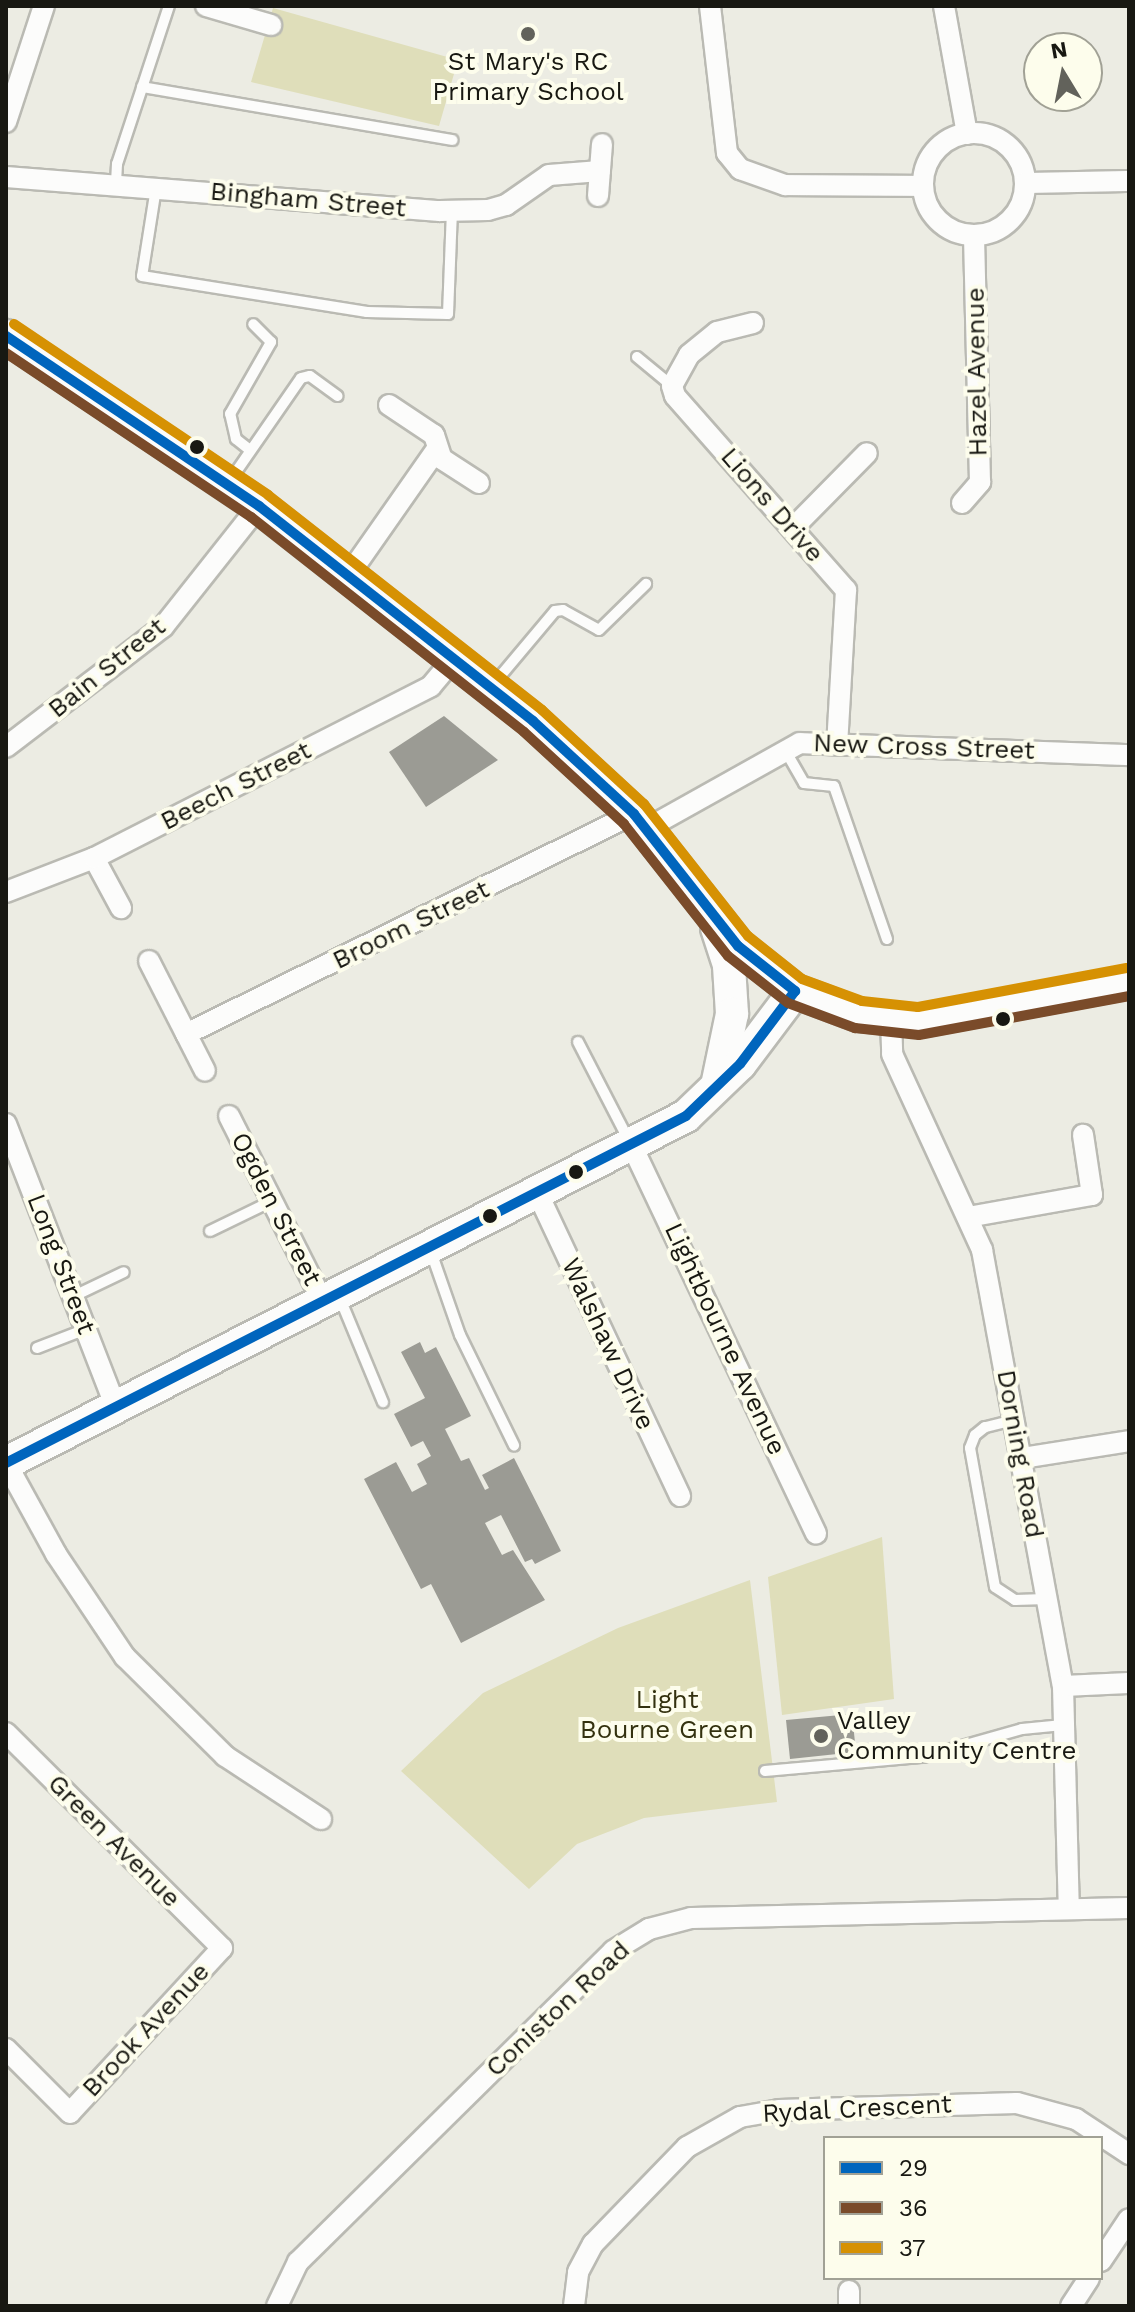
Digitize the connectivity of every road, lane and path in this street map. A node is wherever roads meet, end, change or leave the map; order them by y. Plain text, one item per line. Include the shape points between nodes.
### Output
1 (44, 6) edge
2 (169, 6) edge
3 (206, 6) edge
4 (710, 6) edge
5 (944, 6) edge
6 (271, 25) dead end
7 (142, 87) junction
8 (6, 122) edge
9 (967, 134) junction
10 (453, 140) dead end
11 (602, 144) dead end
12 (600, 171) junction
13 (6, 177) edge
14 (1129, 181) edge
15 (116, 183) junction
16 (1025, 183) junction
17 (923, 186) junction
18 (156, 187) junction
19 (598, 196) dead end
20 (452, 211) junction
21 (974, 235) junction
22 (753, 323) dead end
23 (253, 324) dead end
24 (6, 336) edge
25 (637, 357) dead end
26 (672, 386) junction
27 (338, 396) dead end
28 (389, 405) dead end
29 (437, 449) junction
30 (250, 450) junction
31 (867, 453) dead end
32 (228, 483) junction
33 (479, 483) dead end
34 (962, 503) dead end
35 (259, 506) junction
36 (793, 528) junction
37 (348, 576) junction
38 (646, 584) dead end
39 (454, 659) junction
40 (491, 687) junction
41 (837, 744) junction
42 (6, 747) edge
43 (785, 750) junction
44 (1129, 755) edge
45 (640, 821) junction
46 (94, 858) junction
47 (6, 892) edge
48 (121, 908) dead end
49 (715, 921) junction
50 (887, 939) dead end
51 (149, 961) dead end
52 (1129, 982) edge
53 (795, 991) junction
54 (891, 1019) junction
55 (186, 1034) junction
56 (578, 1042) dead end
57 (205, 1071) dead end
58 (712, 1097) junction
59 (229, 1116) dead end
60 (6, 1124) edge
61 (1083, 1135) dead end
62 (632, 1146) junction
63 (12, 1159) edge
64 (537, 1192) junction
65 (272, 1201) junction
66 (968, 1217) junction
67 (210, 1231) dead end
68 (430, 1247) junction
69 (124, 1272) dead end
70 (74, 1296) junction
71 (330, 1298) junction
72 (86, 1329) junction
73 (37, 1348) dead end
74 (383, 1402) dead end
75 (115, 1405) junction
76 (1015, 1420) junction
77 (1129, 1441) edge
78 (514, 1445) dead end
79 (1022, 1458) junction
80 (6, 1463) edge
81 (680, 1496) dead end
82 (816, 1533) dead end
83 (1046, 1599) junction
84 (1128, 1679) edge
85 (1063, 1686) junction
86 (1063, 1725) junction
87 (6, 1733) edge
88 (765, 1771) dead end
89 (321, 1819) dead end
90 (1069, 1908) junction
91 (1129, 1908) edge
92 (222, 1948) joint
93 (6, 2049) edge
94 (1102, 2136) edge
95 (1103, 2137) edge
96 (1129, 2154) edge
97 (1129, 2219) edge
98 (1103, 2258) edge
99 (1088, 2280) edge
100 (277, 2306) edge
101 (574, 2306) edge
102 (1071, 2306) edge

1 - 8 street
2 - 7 lane
3 - 6 street
4 - 17 street via 727,153 740,169 785,185
5 - 9 street
7 - 10 lane
7 - 15 lane via 117,164
9 - 16 street via 984,134 1007,146 1022,166
9 - 17 street via 930,157
11 - 12 street
12 - 19 street
12 - 20 street, Bingham Street via 549,175 506,205
13 - 15 street, Bingham Street
14 - 16 street
15 - 18 street, Bingham Street
16 - 21 street via 1023,199 1010,219
17 - 21 street via 933,215 959,233
18 - 20 street, Bingham Street
18 - 20 lane via 142,276 367,312 448,314
21 - 34 street, Hazel Avenue via 980,482
22 - 26 street via 717,332 689,355
23 - 30 lane via 271,342 230,414 236,439
24 - 32 main road
25 - 26 lane
26 - 36 street, Lions Drive via 675,396
27 - 30 lane via 310,376 301,378
28 - 29 street via 434,435
29 - 33 street via 442,459
29 - 37 street
30 - 32 lane
31 - 36 street
32 - 35 main road
35 - 37 main road
35 - 42 street, Bain Street via 163,627
36 - 41 street, Lions Drive via 846,590
37 - 39 main road
38 - 40 lane via 599,630 563,610 555,611
39 - 40 main road
39 - 46 street, Beech Street via 431,686
40 - 45 main road
41 - 43 street, New Cross Street via 800,743
41 - 44 street, New Cross Street
43 - 45 street, New Cross Street
43 - 50 lane via 804,783 834,786
45 - 49 main road
45 - 55 street, Broom Street
46 - 47 street, Beech Street
46 - 48 street
49 - 53 main road
49 - 58 main road via 729,966 732,1014 729,1049
51 - 55 street
52 - 54 main road via 951,1018
53 - 54 main road via 837,1009
53 - 58 main road
54 - 66 street, Dorning Road via 892,1054
55 - 57 street
56 - 62 lane
58 - 62 main road
59 - 65 street, Ogden Street
60 - 63 street, Long Street
61 - 66 street via 1092,1195
62 - 64 main road
62 - 82 street, Lightbourne Avenue
63 - 70 street, Long Street
64 - 68 main road
64 - 81 street, Walshaw Drive
65 - 67 lane
65 - 71 street, Ogden Street
66 - 76 street, Dorning Road via 982,1250
68 - 71 main road
68 - 78 lane via 460,1335
69 - 70 lane
70 - 72 street, Long Street
71 - 74 lane
71 - 75 main road
72 - 73 lane
72 - 75 street, Long Street
75 - 80 main road
76 - 79 street, Dorning Road
76 - 83 lane via 985,1427 970,1448 995,1587 1015,1600
77 - 79 street
79 - 83 street, Dorning Road
80 - 89 street via 56,1554 125,1657 225,1756
83 - 85 street, Dorning Road
84 - 85 street
85 - 86 street, Dorning Road
86 - 88 lane via 1022,1729 923,1757
86 - 90 street, Dorning Road
87 - 92 street, Green Avenue
90 - 91 street, Coniston Road
90 - 100 street, Coniston Road via 691,1918 649,1929 613,1951 298,2262
92 - 93 street, Brook Avenue via 70,2113
94 - 101 street, Rydal Crescent via 1076,2119 1017,2103 779,2110 740,2117 687,2147 593,2244 578,2272
95 - 96 street, Rydal Crescent
97 - 98 street
99 - 102 street

